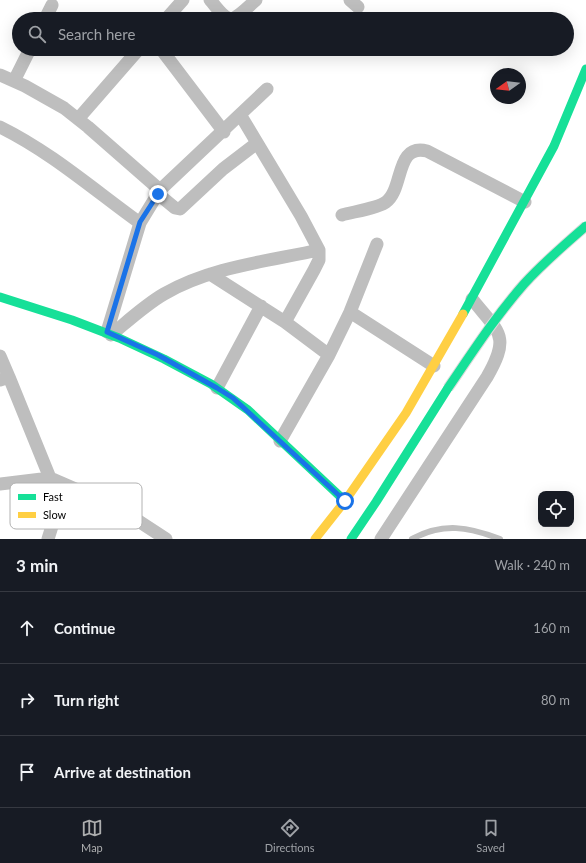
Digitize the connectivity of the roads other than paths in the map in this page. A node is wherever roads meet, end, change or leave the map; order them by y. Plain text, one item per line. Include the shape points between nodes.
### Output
1 (183, 0) edge
2 (210, 0) edge
3 (256, 0) edge
4 (52, 5) dead end
5 (48, 12) edge
6 (172, 12) edge
7 (221, 12) edge
8 (242, 12) edge
9 (26, 56) edge
10 (133, 56) edge
11 (166, 56) edge
12 (586, 69) edge
13 (0, 75) edge
14 (14, 81) junction
15 (268, 90) dead end
16 (241, 116) junction
17 (78, 119) junction
18 (0, 127) edge
19 (224, 132) junction
20 (257, 143) junction
21 (159, 192) junction
22 (525, 202) junction
23 (342, 215) dead end
24 (140, 222) junction
25 (586, 226) edge
26 (377, 244) dead end
27 (319, 250) junction
28 (210, 274) junction
29 (0, 297) edge
30 (472, 299) junction
31 (262, 306) junction
32 (350, 312) junction
33 (285, 322) junction
34 (109, 334) junction
35 (330, 355) junction
36 (0, 356) edge
37 (434, 366) junction
38 (4, 378) edge
39 (217, 388) junction
40 (280, 440) junction
41 (50, 478) junction
42 (61, 483) edge
43 (0, 484) edge
44 (345, 501) junction
45 (142, 523) edge
46 (51, 529) edge
47 (48, 539) edge
48 (166, 539) edge
49 (315, 539) edge
50 (351, 539) edge
51 (381, 539) edge
52 (412, 539) edge
53 (500, 539) edge

1 - 6 street
2 - 7 street
3 - 8 street
4 - 5 street
9 - 14 street
10 - 17 street
11 - 19 street
12 - 22 main road via 554,146
13 - 14 street
14 - 17 street via 64,108
15 - 16 street
16 - 19 street
16 - 20 street
17 - 21 street
18 - 24 street via 52,157
19 - 21 street
20 - 21 street via 223,169 180,209
20 - 27 street via 302,216
21 - 24 street
22 - 23 street via 420,149 406,157 393,194 386,202
22 - 30 main road
24 - 34 street
25 - 50 main road, bridge via 536,271 494,323 448,388 390,482
26 - 32 street
27 - 28 street
27 - 33 street via 314,270
28 - 31 street
28 - 34 street via 164,294
29 - 34 main road
30 - 37 main road
30 - 51 street via 499,332 500,351 487,377
31 - 33 street
31 - 39 street
32 - 35 street
32 - 37 street
33 - 35 street
34 - 39 main road via 158,355
35 - 40 street
36 - 38 street
37 - 44 main road via 406,413
38 - 41 street
39 - 40 main road via 233,398
40 - 44 main road
41 - 42 street
41 - 43 street
44 - 49 main road
45 - 48 street
46 - 47 street
52 - 53 lane via 432,530 449,527 478,531

